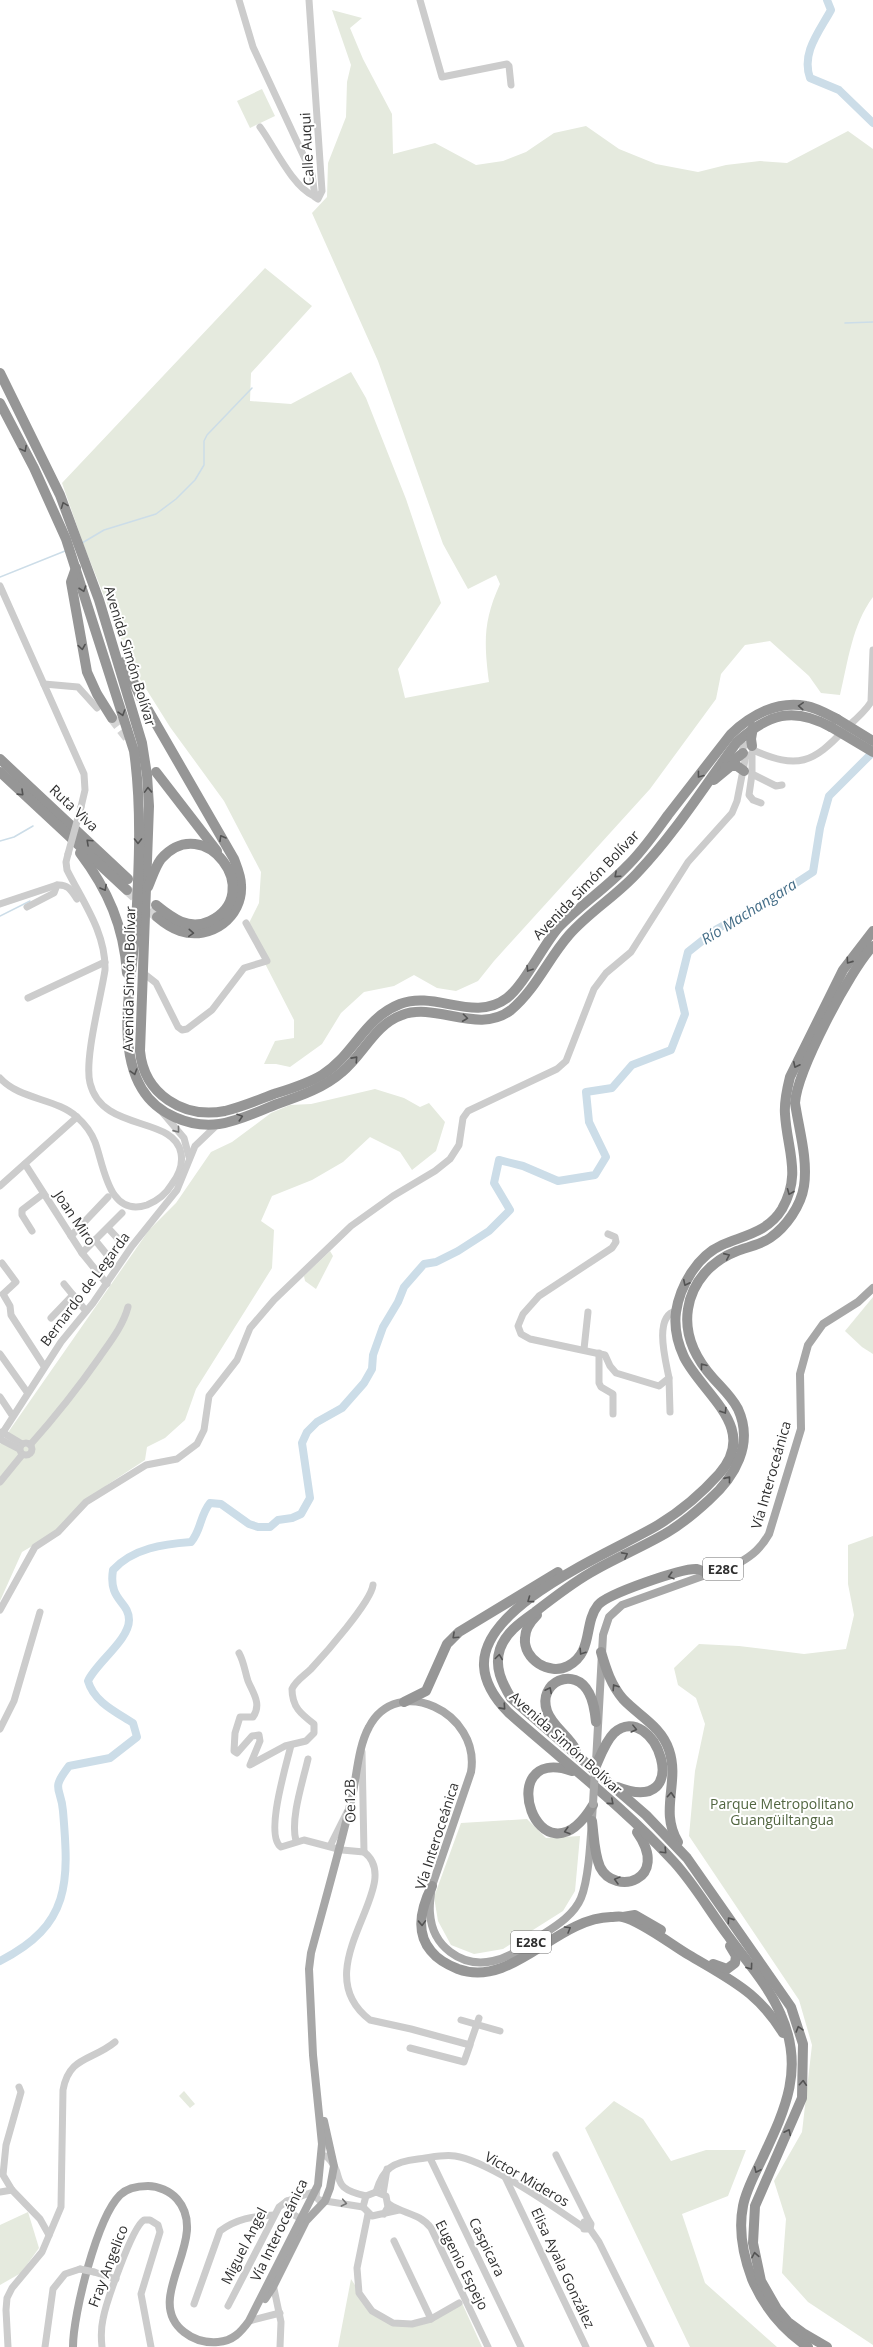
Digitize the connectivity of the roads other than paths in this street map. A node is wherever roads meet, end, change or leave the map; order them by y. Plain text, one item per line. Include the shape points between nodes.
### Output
1 (239, 0) edge
2 (309, 0) edge
3 (420, 0) edge
4 (511, 85) dead end
5 (260, 127) dead end
6 (314, 196) junction
7 (0, 373) edge
8 (0, 403) edge
9 (76, 568) junction
10 (0, 586) edge
11 (109, 630) junction
12 (873, 650) edge
13 (44, 684) junction
14 (97, 708) dead end
15 (112, 718) tunnel mouth
16 (834, 723) junction
17 (754, 727) junction
18 (873, 741) edge
19 (749, 752) junction
20 (873, 752) edge
21 (0, 759) edge
22 (0, 772) edge
23 (156, 772) dead end
24 (748, 772) junction
25 (714, 780) junction
26 (782, 785) dead end
27 (696, 799) junction
28 (761, 803) dead end
29 (76, 843) junction
30 (222, 858) junction
31 (128, 879) tunnel mouth
32 (57, 885) junction
33 (127, 890) tunnel mouth
34 (145, 892) junction
35 (0, 904) edge
36 (156, 905) tunnel mouth
37 (27, 907) dead end
38 (91, 916) junction
39 (156, 917) tunnel mouth
40 (246, 923) dead end
41 (873, 930) edge
42 (873, 946) edge
43 (105, 962) junction
44 (142, 972) junction
45 (129, 992) junction
46 (28, 998) dead end
47 (0, 1078) edge
48 (158, 1108) junction
49 (77, 1117) junction
50 (218, 1124) junction
51 (189, 1157) junction
52 (25, 1164) junction
53 (183, 1167) junction
54 (0, 1186) edge
55 (43, 1194) junction
56 (108, 1197) dead end
57 (122, 1213) dead end
58 (108, 1228) junction
59 (32, 1231) dead end
60 (608, 1234) dead end
61 (71, 1236) junction
62 (95, 1240) junction
63 (121, 1242) dead end
64 (82, 1253) junction
65 (108, 1256) dead end
66 (2, 1263) dead end
67 (64, 1284) dead end
68 (107, 1284) junction
69 (873, 1288) edge
70 (72, 1295) junction
71 (128, 1308) dead end
72 (86, 1311) junction
73 (676, 1311) junction
74 (588, 1312) dead end
75 (51, 1318) dead end
76 (584, 1349) junction
77 (599, 1353) junction
78 (0, 1354) edge
79 (44, 1366) junction
80 (669, 1378) junction
81 (27, 1392) junction
82 (0, 1396) edge
83 (670, 1412) dead end
84 (613, 1414) dead end
85 (12, 1415) junction
86 (1, 1436) edge
87 (30, 1445) junction
88 (21, 1449) junction
89 (0, 1482) edge
90 (573, 1569) junction
91 (709, 1574) junction
92 (373, 1585) dead end
93 (554, 1597) junction
94 (0, 1608) edge
95 (40, 1612) dead end
96 (601, 1652) junction
97 (239, 1653) dead end
98 (404, 1702) junction
99 (596, 1722) junction
100 (0, 1729) edge
101 (291, 1745) junction
102 (362, 1749) junction
103 (308, 1759) dead end
104 (581, 1759) junction
105 (596, 1768) junction
106 (575, 1772) junction
107 (610, 1784) junction
108 (593, 1804) junction
109 (626, 1815) junction
110 (592, 1821) junction
111 (296, 1841) junction
112 (334, 1848) junction
113 (364, 1852) junction
114 (687, 1858) junction
115 (432, 1886) junction
116 (623, 1917) junction
117 (720, 1926) junction
118 (461, 2020) dead end
119 (478, 2021) junction
120 (500, 2031) dead end
121 (314, 2040) junction
122 (115, 2042) dead end
123 (790, 2043) junction
124 (470, 2044) junction
125 (410, 2048) dead end
126 (19, 2087) dead end
127 (556, 2155) dead end
128 (321, 2156) junction
129 (430, 2158) junction
130 (334, 2166) junction
131 (506, 2179) junction
132 (316, 2188) junction
133 (522, 2188) junction
134 (12, 2190) junction
135 (0, 2192) edge
136 (380, 2193) junction
137 (366, 2196) junction
138 (515, 2196) junction
139 (325, 2201) junction
140 (287, 2202) junction
141 (388, 2204) junction
142 (363, 2207) junction
143 (399, 2210) junction
144 (368, 2214) junction
145 (384, 2214) junction
146 (274, 2215) junction
147 (376, 2217) junction
148 (302, 2220) junction
149 (587, 2228) junction
150 (49, 2235) junction
151 (365, 2235) junction
152 (394, 2241) dead end
153 (272, 2274) junction
154 (116, 2279) junction
155 (273, 2287) junction
156 (459, 2303) dead end
157 (194, 2304) dead end
158 (228, 2306) dead end
159 (255, 2310) junction
160 (280, 2313) junction
161 (431, 2319) junction
162 (249, 2321) junction
163 (8, 2347) edge
164 (44, 2347) edge
165 (74, 2347) edge
166 (102, 2347) edge
167 (151, 2347) edge
168 (280, 2347) edge
169 (488, 2347) edge
170 (521, 2347) edge
171 (586, 2347) edge
172 (651, 2347) edge
173 (808, 2347) edge
174 (827, 2347) edge

1 - 6 street, Calle Auqui via 253,47 312,174
2 - 6 street, Calle Auqui via 322,192 318,199
3 - 4 street via 442,78 507,64
5 - 6 street via 281,162
11 -> 7 highway, Avenida Simón Bolívar via 60,495
8 -> 9 highway, Avenida Simón Bolívar via 47,495
9 -> 15 highway via 71,582 87,672
9 -> 45 highway, Avenida Simón Bolívar via 130,739 138,778 136,921
10 - 13 street
34 -> 11 highway, Avenida Simón Bolívar via 149,806 147,775 142,743
39 -> 11 highway via 170,927 185,932 200,933 217,928 227,921 236,909 241,885 239,872 234,859 140,696
12 - 19 street via 870,702 827,748 807,759 789,762
13 - 14 street via 78,687
13 - 38 street, bridge via 84,774 85,790 66,862 67,870
16 - 17 highway, Avenida Simón Bolívar via 792,714 772,718
16 - 18 highway, Avenida Simón Bolívar, bridge
16 - 20 highway, Avenida Simón Bolívar, bridge
16 -> 44 highway, Avenida Simón Bolívar via 806,706 791,705 766,710 745,721 731,734 627,867 559,928 509,997 496,1005 481,1009 424,1001 403,1003 388,1009 364,1030 335,1065 322,1075 244,1105 212,1112 188,1109 164,1098 149,1081 142,1064
17 - 19 highway
17 - 27 highway, Avenida Simón Bolívar via 737,742
19 - 24 street
19 - 25 highway via 730,761
31 -> 21 highway, Ruta Viva
22 -> 29 highway, Ruta Viva
23 - 30 highway
24 - 25 highway via 731,766
24 - 26 street via 776,786
24 - 28 street via 749,795 751,799
24 - 94 street via 732,813 688,862 632,952 606,973 594,989 566,1062 557,1069 468,1111 463,1118 459,1145 450,1159 351,1226 274,1300 250,1328 237,1360 209,1396 202,1437 190,1451 177,1459 146,1465 86,1502 58,1532 35,1547
25 - 27 highway
50 -> 27 highway, Avenida Simón Bolívar via 302,1096 326,1084 342,1072 387,1022 402,1015 416,1012 476,1019 494,1018 507,1013 530,991 568,936 636,875 656,853
29 - 33 highway, Ruta Viva
29 -> 45 highway via 103,887 116,916 123,941
30 - 34 highway via 209,848 200,846 189,844 174,849 158,864
30 - 36 highway via 232,879 232,893 228,905 217,918 202,923 180,923
32 - 35 street
32 - 37 street via 54,893
32 - 38 street via 64,884 69,887
34 - 44 highway, Avenida Simón Bolívar
38 - 43 street via 104,948
40 - 44 street via 267,961 244,968 212,1010 187,1029 182,1030 178,1027 156,983
41 -> 73 highway, Avenida Simón Bolívar via 843,970 790,1077 785,1115 793,1169 792,1188 781,1210 772,1222 758,1233 720,1246 704,1258 686,1283
93 -> 42 highway, Avenida Simón Bolívar via 590,1573 668,1532 691,1516 731,1477 741,1459 744,1442 738,1408 698,1360 690,1342 688,1308 693,1291 703,1274 719,1259 769,1239 796,1209 804,1188 806,1171 795,1103 796,1092 851,976
43 - 46 street
43 - 53 street via 90,1060 90,1085 102,1104 114,1114 159,1130 171,1137 179,1148
45 -> 48 highway, Avenida Simón Bolívar via 130,1055 135,1076 143,1092
47 - 49 street via 17,1090 66,1109
48 - 50 highway, Avenida Simón Bolívar via 186,1121
48 -> 51 street via 184,1138
49 - 52 street
49 - 53 street via 95,1140 108,1186 129,1206 143,1206 162,1196
50 - 51 street, Bernardo de Legarda via 201,1139
51 - 53 street, Bernardo de Legarda
52 - 54 street
52 - 55 street, Joan Miro
53 - 68 street, Bernardo de Legarda via 177,1190 132,1246
55 - 59 street via 22,1210
55 - 61 street, Joan Miro
56 - 61 street
57 - 58 street
58 - 62 street
58 - 63 street
60 - 76 street via 615,1237 616,1242 612,1248 539,1296 523,1314 518,1326 521,1334 527,1338
61 - 64 street, Joan Miro
62 - 64 street
62 - 65 street
64 - 68 street, Joan Miro
66 - 79 street via 16,1282 3,1294 10,1306 11,1315
67 - 70 street
68 - 72 street, Bernardo de Legarda
69 - 91 main road, Vía Interoceánica / E28C via 858,1302 823,1324 808,1345 800,1374 801,1429 769,1534 754,1555
70 - 72 street
70 - 75 street
71 - 87 street via 112,1340 86,1377 59,1413
72 - 79 street, Bernardo de Legarda
73 - 80 street via 668,1314 664,1331 664,1350
73 -> 90 highway, Avenida Simón Bolívar via 677,1338 684,1357 727,1415 732,1428 730,1454 721,1471 701,1494 675,1514
74 - 76 street
76 - 77 street
77 - 80 street via 605,1354 613,1371 620,1375 655,1386
77 - 84 street via 599,1385 613,1394
78 - 81 street
79 - 81 street, Bernardo de Legarda
80 - 83 street
81 - 85 street, Bernardo de Legarda
82 - 85 street
85 - 86 street, Bernardo de Legarda
86 - 88 street
87 - 88 street
87 - 88 street via 32,1452 29,1455
88 - 89 street
90 -> 98 highway via 559,1571 459,1632 447,1644 426,1691
90 -> 106 highway, Avenida Simón Bolívar via 498,1626 486,1646 484,1666 488,1685 508,1713
91 -> 93 highway via 692,1570 605,1599 594,1612 582,1652 572,1663 560,1669 546,1668 535,1661 525,1644 524,1637 531,1623
91 - 96 main road, Vía Interoceánica / E28C via 622,1605 604,1625
92 - 101 street via 370,1596 324,1655 294,1684 294,1704 299,1712 314,1724 315,1729 310,1738
104 -> 93 highway, Avenida Simón Bolívar via 511,1698 500,1676 500,1649 506,1638 513,1628
95 - 100 street via 14,1701
96 - 99 main road, Vía Interoceánica / E28C
114 -> 96 highway via 670,1825 673,1770 669,1749 654,1726 616,1690
97 - 101 street via 257,1705 253,1717 240,1717 235,1733 235,1753 252,1736 259,1734 260,1741 250,1765 276,1750
98 - 102 main road, Vía Interoceánica / E28C via 389,1707 373,1720
98 - 115 main road, Vía Interoceánica / E28C via 427,1704 443,1711 461,1727 468,1738 471,1750 472,1764 468,1783
104 -> 99 highway via 573,1744 547,1713 545,1698 550,1686 558,1679 568,1678 584,1685 592,1700
99 - 105 main road, Vía Interoceánica / E28C
101 - 111 street via 276,1808 275,1836 281,1847
102 - 112 main road, Vía Interoceánica / E28C via 349,1808
102 - 113 street, Oe12B
103 - 111 street via 295,1824
104 - 107 highway, Avenida Simón Bolívar
105 -> 107 highway via 608,1740 619,1730 631,1728 651,1738 663,1761 662,1774 657,1785 639,1794
105 - 108 main road, Vía Interoceánica / E28C, bridge
108 -> 106 highway via 578,1826 566,1833 552,1833 535,1818 528,1790 531,1778 546,1766
106 -> 109 highway, Avenida Simón Bolívar
107 - 114 highway, Avenida Simón Bolívar via 646,1815
108 - 110 main road, Vía Interoceánica / E28C
109 -> 110 highway via 645,1844 649,1856 645,1871 638,1878 628,1882 612,1879 602,1871 597,1859
109 -> 117 highway, Avenida Simón Bolívar via 689,1879
110 - 115 main road, Vía Interoceánica / E28C via 585,1886 574,1909 553,1928 504,1957 490,1962 475,1963 461,1959 448,1951 437,1937 431,1922
111 - 112 street via 304,1840
112 - 113 street
112 - 121 main road, Vía Interoceánica / E28C via 310,1964
113 - 124 street via 372,1860 376,1880 347,1961 353,2000 371,2021 411,2028
174 -> 114 highway, Avenida Simón Bolívar via 788,2322 777,2309 761,2281 753,2243 756,2206 802,2098 803,2044 798,2024 781,1992
115 -> 116 highway via 421,1916 426,1944 444,1962 472,1972 500,1969 585,1921 602,1917
116 - 117 highway via 630,1914 642,1918 719,1968 727,1969 735,1963 736,1956
116 - 123 highway via 667,1940 749,1993 768,2011
117 -> 123 highway, Avenida Simón Bolívar via 766,1989 781,2015
118 - 119 street
119 - 120 street
119 - 124 street
121 - 128 main road, Vía Interoceánica via 313,2064 322,2144
121 - 130 main road, Vía Interoceánica via 318,2053 324,2122
122 - 150 street via 74,2065 65,2080 61,2207
123 -> 173 highway, Avenida Simón Bolívar via 792,2079 789,2096 752,2180 743,2206 741,2234 744,2258 763,2301 783,2327
124 - 125 street via 464,2062
126 - 134 street via 21,2092 6,2145 3,2175
127 - 149 street via 589,2221 584,2222
128 - 130 street via 326,2156
128 - 132 main road, Vía Interoceánica
129 - 131 street, Victor Mideros via 454,2156 478,2164
129 - 136 street, Victor Mideros via 406,2160 388,2169
129 - 170 street, Caspicara
130 - 137 street via 340,2183 346,2190
130 - 139 main road, Vía Interoceánica
131 - 133 street, Victor Mideros
131 - 138 street, Elisa Ayala González
132 - 139 street via 316,2197
132 - 140 street, Miguel Angel
132 - 148 main road, Vía Interoceánica
133 - 138 street via 517,2190
133 - 149 street, Victor Mideros
134 - 135 street
134 - 150 street via 40,2219
136 - 137 street
136 - 141 street
137 - 142 street
138 - 171 street, Elisa Ayala González
139 -> 142 street
139 - 148 main road, Vía Interoceánica
140 - 146 street, Miguel Angel
140 - 148 street, Miguel Angel via 294,2216
141 - 143 street, Eugenio Espejo
141 - 145 street
142 - 144 street
143 - 145 street
143 - 169 street, Eugenio Espejo via 419,2216 431,2228
144 - 147 street
144 - 151 street
145 - 147 street
146 - 157 street via 246,2218 228,2225 220,2232
146 - 158 street, Miguel Angel
147 - 151 street
148 - 153 main road, Vía Interoceánica
148 - 155 main road, Vía Interoceánica
149 - 172 street, Victor Mideros via 599,2242
150 - 163 street via 42,2252 12,2288 7,2298
151 - 161 street via 357,2268 360,2293 372,2312 393,2323 412,2324
152 - 161 street
153 - 155 street
153 - 159 main road, Vía Interoceánica
154 - 164 street, bridge via 80,2269 65,2274 53,2289
154 - 166 street, Fray Angelico via 103,2318
154 - 167 street, Fray Angelico via 139,2222 154,2221 158,2225 159,2237 141,2294
155 - 159 main road, Vía Interoceánica
155 - 160 street
156 - 161 street
159 - 162 main road, Vía Interoceánica
160 - 162 street
160 - 168 street
162 - 165 main road, Vía Interoceánica via 233,2338 216,2342 198,2340 179,2328 170,2314 169,2298 186,2239 187,2220 177,2198 155,2186 142,2186 130,2188 120,2195 108,2212 91,2257 76,2311

